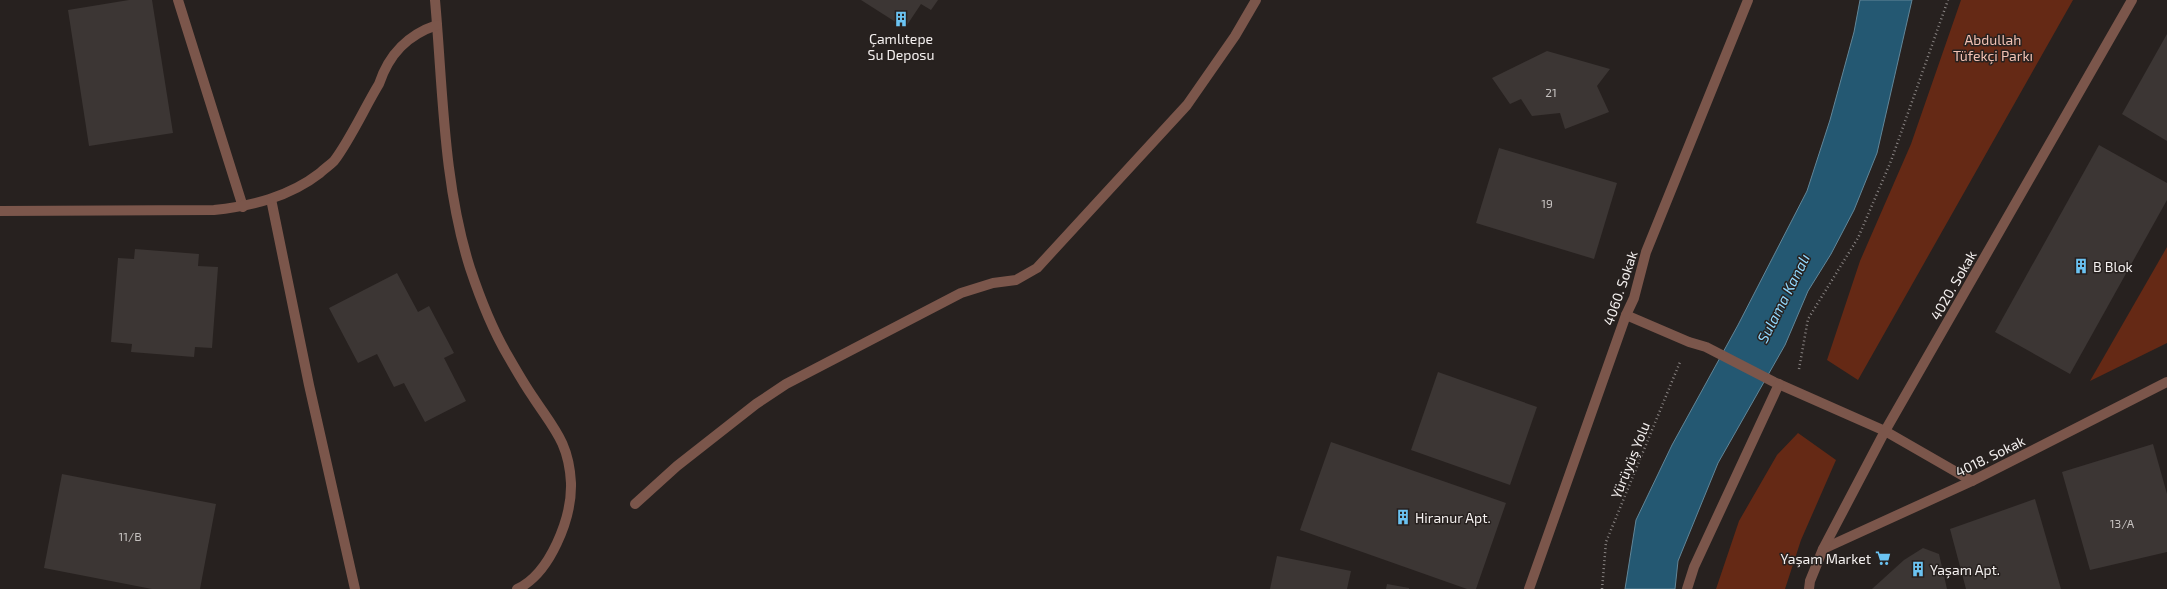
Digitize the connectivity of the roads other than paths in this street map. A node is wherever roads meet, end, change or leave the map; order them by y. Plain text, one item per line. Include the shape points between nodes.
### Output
1 (178, 0) edge
2 (435, 0) edge
3 (1256, 0) edge
4 (1748, 0) edge
5 (2132, 0) edge
6 (437, 25) junction
7 (271, 199) junction
8 (243, 207) junction
9 (0, 211) edge
10 (1626, 314) junction
11 (2167, 382) edge
12 (1776, 383) junction
13 (1885, 431) junction
14 (1972, 481) junction
15 (635, 504) dead end
16 (1823, 549) junction
17 (355, 589) edge
18 (518, 589) edge
19 (1529, 589) edge
20 (1688, 589) edge
21 (1809, 589) edge

1 - 8 street
2 - 6 street
3 - 15 street via 1236,36 1187,105 1037,268 1016,280 993,283 961,293 786,384 756,404 683,462
4 - 10 street, 4060. Sokak via 1646,252 1634,298
5 - 13 street, 4020. Sokak
6 - 7 street via 412,36 391,57 379,84 333,162 293,190
6 - 18 street via 451,182 470,268 507,354 560,436 568,459 570,502 562,532 552,553 537,573
7 - 8 street
7 - 17 street via 309,385
8 - 9 street via 214,210
10 - 12 street via 1706,347
10 - 19 street, 4060. Sokak
11 - 14 street, 4018. Sokak
12 - 13 street
12 - 20 street via 1694,567
13 - 14 street
13 - 16 street, 4020. Sokak
14 - 16 street, 4018. Sokak
16 - 21 street, 4020. Sokak

